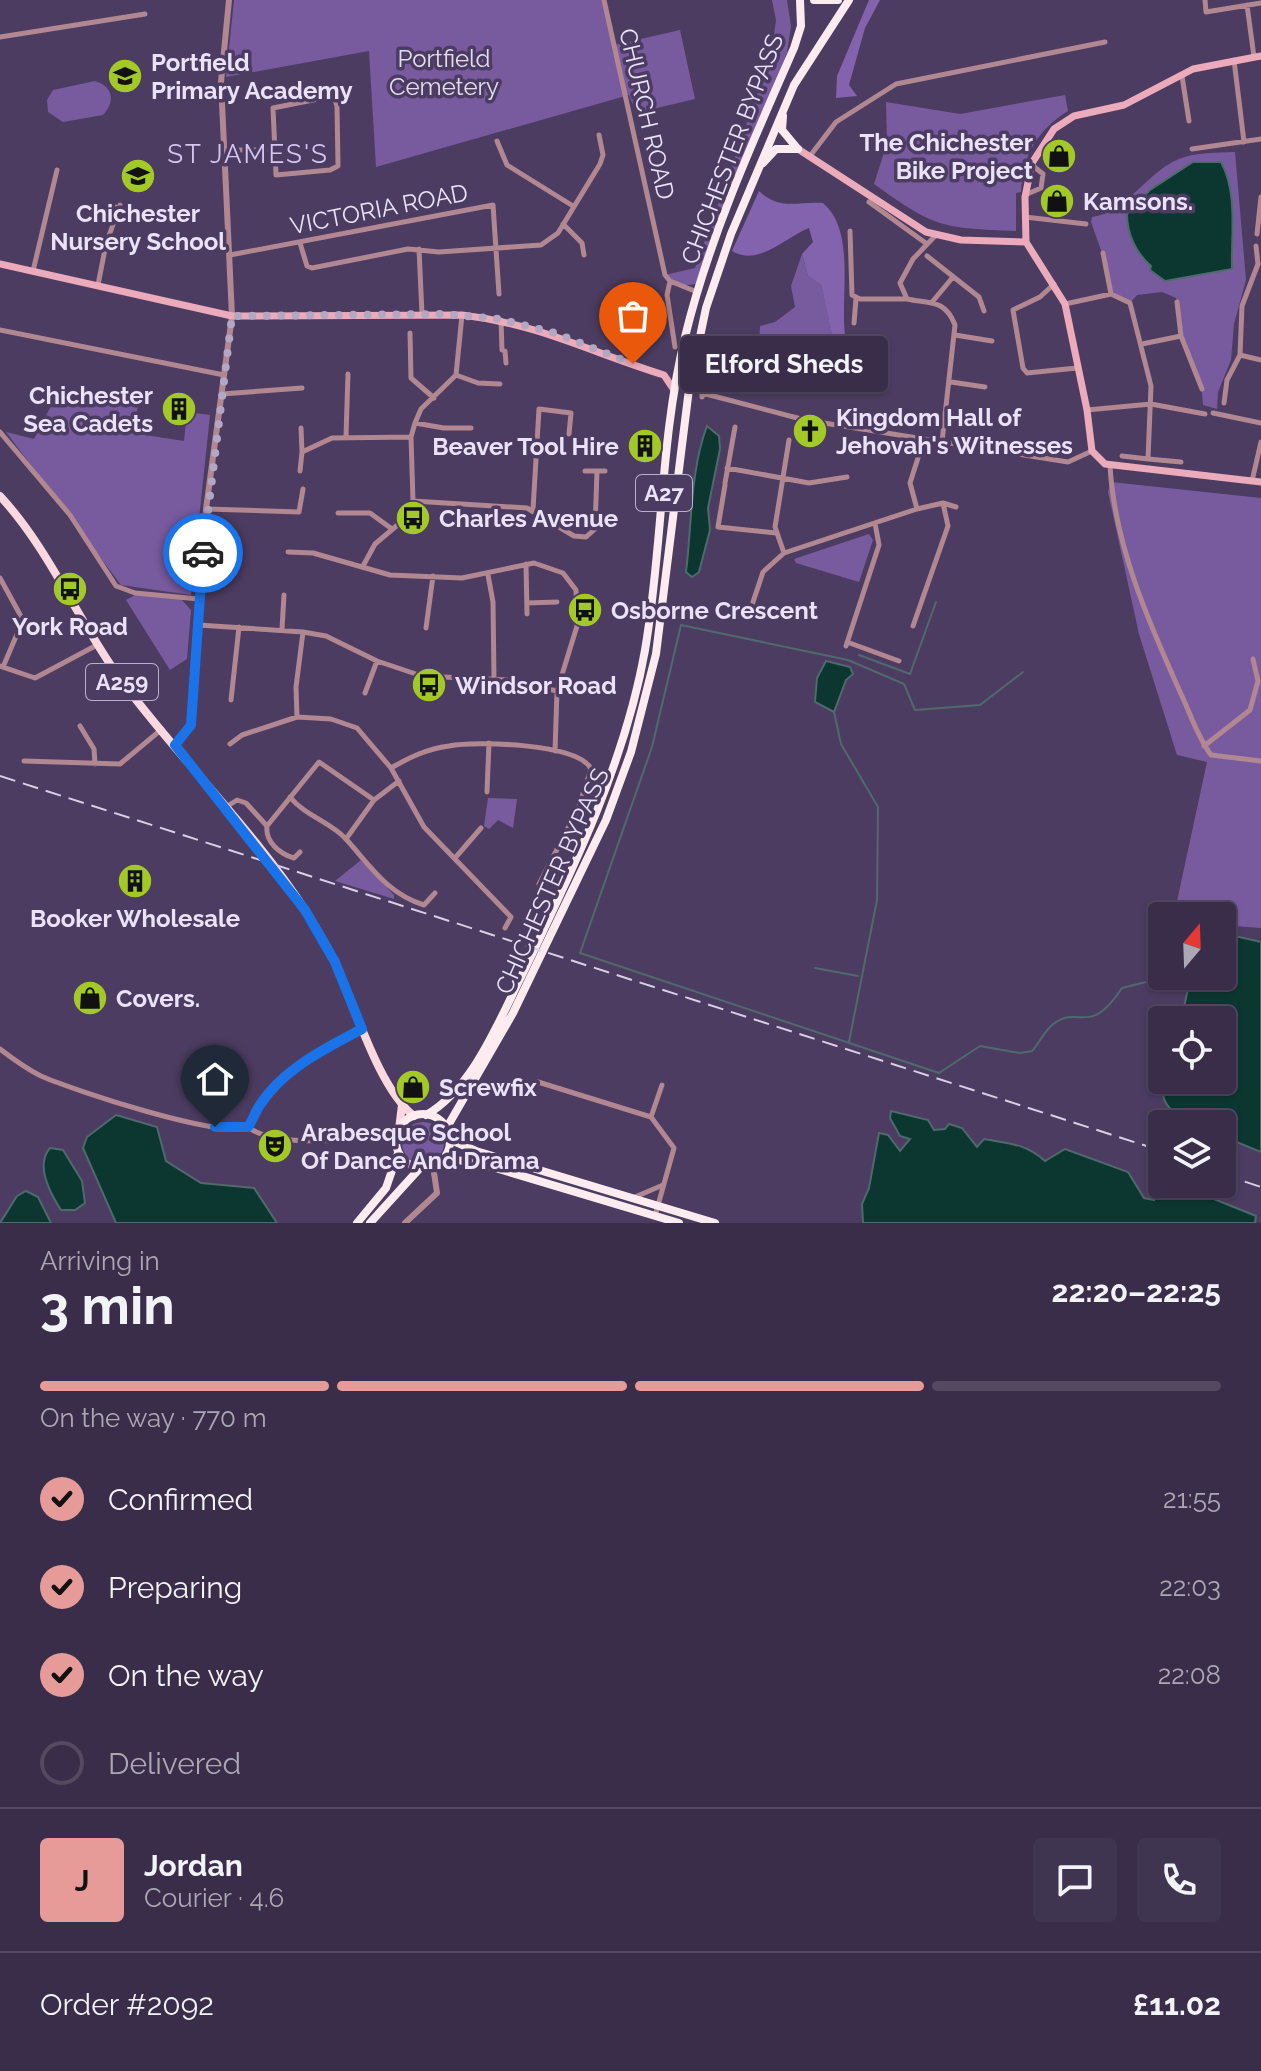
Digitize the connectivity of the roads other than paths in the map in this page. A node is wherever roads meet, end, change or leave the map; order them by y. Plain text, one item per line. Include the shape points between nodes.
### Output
1 (229, 0) edge
2 (604, 0) edge
3 (800, 0) edge
4 (814, 0) edge
5 (838, 0) edge
6 (849, 0) edge
7 (1205, 0) edge
8 (1261, 1) edge
9 (1247, 5) junction
10 (145, 14) dead end
11 (0, 37) edge
12 (1105, 42) dead end
13 (1258, 56) edge
14 (1234, 60) junction
15 (1181, 75) junction
16 (783, 108) junction
17 (1189, 121) dead end
18 (599, 135) dead end
19 (1261, 139) edge
20 (497, 141) dead end
21 (1244, 142) junction
22 (798, 149) junction
23 (1192, 149) dead end
24 (224, 150) junction
25 (272, 150) junction
26 (810, 156) junction
27 (1031, 164) junction
28 (57, 170) dead end
29 (755, 174) junction
30 (1025, 195) junction
31 (1261, 197) edge
32 (869, 202) dead end
33 (111, 206) dead end
34 (573, 206) junction
35 (1024, 217) junction
36 (1260, 217) edge
37 (563, 224) junction
38 (1086, 224) dead end
39 (850, 231) dead end
40 (1257, 234) dead end
41 (936, 235) junction
42 (1026, 242) junction
43 (300, 243) junction
44 (927, 244) junction
45 (1256, 246) dead end
46 (498, 247) junction
47 (419, 249) junction
48 (1103, 253) dead end
49 (230, 255) junction
50 (584, 255) dead end
51 (927, 256) dead end
52 (0, 264) edge
53 (1260, 265) edge
54 (33, 271) junction
55 (953, 277) junction
56 (670, 281) junction
57 (1055, 284) junction
58 (98, 285) junction
59 (697, 293) junction
60 (499, 294) dead end
61 (1111, 294) junction
62 (856, 299) junction
63 (907, 299) junction
64 (933, 301) junction
65 (1177, 302) dead end
66 (1065, 304) junction
67 (984, 311) dead end
68 (422, 314) junction
69 (462, 315) junction
70 (232, 316) junction
71 (501, 319) junction
72 (854, 323) dead end
73 (0, 330) edge
74 (410, 333) dead end
75 (955, 335) junction
76 (1181, 336) junction
77 (992, 341) dead end
78 (1142, 344) junction
79 (675, 347) dead end
80 (1240, 355) junction
81 (1261, 360) edge
82 (506, 363) dead end
83 (678, 364) junction
84 (1077, 368) junction
85 (348, 374) dead end
86 (224, 375) junction
87 (456, 375) junction
88 (663, 375) junction
89 (950, 382) junction
90 (500, 384) dead end
91 (985, 387) dead end
92 (302, 388) dead end
93 (1202, 389) dead end
94 (674, 390) junction
95 (222, 394) junction
96 (702, 397) dead end
97 (434, 398) junction
98 (1224, 403) dead end
99 (1151, 404) junction
100 (1087, 410) junction
101 (1213, 413) dead end
102 (1205, 414) dead end
103 (415, 423) junction
104 (1261, 423) edge
105 (735, 427) dead end
106 (301, 428) dead end
107 (471, 428) dead end
108 (0, 432) edge
109 (569, 434) dead end
110 (348, 436) junction
111 (411, 437) junction
112 (924, 439) junction
113 (789, 440) dead end
114 (942, 442) junction
115 (1261, 442) edge
116 (1092, 451) junction
117 (302, 452) junction
118 (1122, 456) dead end
119 (1148, 459) junction
120 (1181, 462) dead end
121 (1110, 465) junction
122 (727, 468) junction
123 (300, 471) dead end
124 (585, 471) dead end
125 (597, 471) junction
126 (605, 471) dead end
127 (847, 477) dead end
128 (782, 480) junction
129 (1256, 482) edge
130 (303, 489) dead end
131 (0, 496) edge
132 (413, 501) junction
133 (943, 503) junction
134 (956, 507) dead end
135 (206, 509) junction
136 (917, 509) junction
137 (533, 510) junction
138 (338, 513) dead end
139 (875, 523) junction
140 (392, 529) junction
141 (776, 533) junction
142 (288, 552) dead end
143 (784, 553) junction
144 (526, 564) junction
145 (363, 566) junction
146 (488, 575) junction
147 (433, 576) junction
148 (0, 578) edge
149 (284, 595) dead end
150 (199, 599) junction
151 (557, 602) dead end
152 (527, 603) junction
153 (527, 614) dead end
154 (772, 614) dead end
155 (198, 625) junction
156 (913, 626) dead end
157 (239, 627) junction
158 (426, 628) dead end
159 (282, 629) junction
160 (303, 632) junction
161 (97, 645) junction
162 (1253, 659) dead end
163 (377, 661) junction
164 (899, 661) dead end
165 (1, 666) edge
166 (494, 679) junction
167 (557, 691) junction
168 (365, 693) dead end
169 (231, 700) dead end
170 (297, 717) junction
171 (80, 726) dead end
172 (162, 729) junction
173 (489, 743) junction
174 (230, 744) dead end
175 (175, 745) junction
176 (1204, 746) junction
177 (555, 751) junction
178 (24, 761) dead end
179 (1261, 761) edge
180 (95, 764) junction
181 (391, 768) junction
182 (399, 781) junction
183 (487, 792) dead end
184 (290, 797) junction
185 (374, 800) junction
186 (226, 807) junction
187 (267, 826) junction
188 (481, 828) dead end
189 (346, 839) junction
190 (300, 852) dead end
191 (455, 858) junction
192 (539, 884) dead end
193 (435, 893) dead end
194 (505, 928) dead end
195 (544, 940) junction
196 (530, 968) junction
197 (362, 1029) junction
198 (0, 1049) edge
199 (538, 1082) dead end
200 (662, 1085) dead end
201 (401, 1104) junction
202 (426, 1115) junction
203 (414, 1116) junction
204 (651, 1117) junction
205 (248, 1127) junction
206 (399, 1129) junction
207 (448, 1134) junction
208 (377, 1139) dead end
209 (398, 1151) junction
210 (442, 1160) junction
211 (433, 1166) junction
212 (420, 1168) junction
213 (664, 1185) junction
214 (631, 1198) junction
215 (658, 1206) junction
216 (655, 1216) junction
217 (357, 1223) edge
218 (370, 1223) edge
219 (405, 1223) edge
220 (679, 1223) edge
221 (715, 1223) edge

1 - 24 street via 221,82
2 - 56 street, CHURCH ROAD
3 - 59 highway, CHICHESTER BYPASS / A27 via 801,26 794,48
4 - 5 highway
6 - 16 highway, CHICHESTER BYPASS / A27 via 807,60
7 - 9 street via 1206,12
8 - 9 street
9 - 13 street
10 - 11 street
12 - 26 street via 896,84 836,122
13 - 14 main road
14 - 15 main road
14 - 21 street
15 - 17 street
15 - 27 main road via 1124,105 1063,121
16 - 22 highway via 782,130
16 - 29 highway, CHICHESTER BYPASS / A27
18 - 34 street via 600,164
19 - 21 street
20 - 34 street via 507,165
21 - 23 street
22 - 26 main road
22 - 29 highway via 776,149
24 - 25 street
24 - 49 street
25 - 25 street via 275,107 335,100 338,166 279,177
26 - 41 main road
27 - 30 main road
27 - 30 street via 1043,174 1041,188
28 - 54 street
29 - 195 highway, CHICHESTER BYPASS / A27 via 706,308 691,372 664,609 641,719 606,820
30 - 35 main road
31 - 36 street
32 - 44 street
33 - 58 street via 119,207
34 - 37 street
35 - 38 street
35 - 42 main road
36 - 40 street
37 - 46 street via 541,245
37 - 50 street via 582,243
39 - 62 street via 850,289
41 - 42 main road
41 - 44 street
42 - 57 main road
43 - 46 street, VICTORIA ROAD via 493,205
43 - 47 street via 312,268
43 - 49 street, VICTORIA ROAD
44 - 63 street via 904,273 901,290
45 - 53 street
46 - 47 street
46 - 60 street, VICTORIA ROAD
47 - 68 street
48 - 61 street
49 - 70 street
51 - 55 street
52 - 54 main road
53 - 80 street via 1242,306
54 - 58 main road
55 - 64 street
55 - 67 street via 979,297
56 - 59 street
56 - 79 street, CHURCH ROAD via 667,295
57 - 66 main road
57 - 84 street via 1013,310 1023,368 1042,374
58 - 70 main road
59 - 83 highway, CHICHESTER BYPASS / A27
61 - 66 street
61 - 78 street via 1134,308
62 - 63 street
62 - 72 street
63 - 64 street
64 - 75 street via 952,317
65 - 76 street
66 - 84 main road
68 - 69 main road
68 - 70 main road
69 - 71 main road
69 - 87 street
70 - 86 street
71 - 82 street
71 - 88 main road via 555,333
73 - 86 street
74 - 97 street via 411,378
75 - 77 street
75 - 89 street
76 - 78 street
76 - 93 street
78 - 99 street
80 - 81 street
80 - 98 street via 1227,380
83 - 88 main road
83 - 94 highway, CHICHESTER BYPASS / A27
84 - 100 main road
85 - 110 street
86 - 95 street
87 - 90 street
87 - 97 street
88 - 94 main road
89 - 91 street
89 - 114 street
92 - 95 street
94 - 195 highway, CHICHESTER BYPASS / A27 via 652,606 637,689
95 - 135 street
96 - 112 street
97 - 103 street
99 - 100 street
99 - 102 street
99 - 119 street
100 - 116 main road
101 - 104 street
103 - 107 street
103 - 111 street
105 - 122 street
106 - 117 street
108 - 150 street via 70,515 116,586
109 - 137 street via 571,413 539,409
110 - 111 street
110 - 117 street
111 - 132 street
112 - 114 street
112 - 136 street via 910,483
113 - 128 street
114 - 116 street via 1068,462
115 - 129 street
116 - 121 main road
117 - 123 street
118 - 119 street
119 - 120 street
121 - 129 main road
121 - 176 street via 1123,542 1160,648
122 - 128 street
122 - 141 street via 718,527
124 - 125 street
125 - 126 street
125 - 137 street via 595,529 590,535 574,536
127 - 128 street via 809,483
128 - 141 street
130 - 135 street via 299,512
131 - 161 main road, A259
132 - 137 street
132 - 140 street via 407,517
133 - 134 street
133 - 136 street
133 - 156 street via 948,526
135 - 150 street
136 - 139 street
138 - 140 street via 370,513
139 - 143 street
139 - 164 street via 879,545 846,644
140 - 145 street via 375,544
141 - 143 street
142 - 145 street
143 - 154 street via 763,572 751,608
144 - 146 street
144 - 152 street
144 - 167 street via 553,567 576,590 577,626
145 - 147 street via 390,575
146 - 147 street
146 - 166 street
147 - 158 street
148 - 165 street via 23,620
149 - 159 street
150 - 155 street
151 - 152 street
152 - 153 street
155 - 157 street
155 - 175 street via 191,725
157 - 159 street
157 - 169 street
159 - 160 street
160 - 163 street via 349,645
160 - 170 street
161 - 165 street via 35,678
161 - 172 main road, A259
162 - 176 street via 1258,681 1250,710
163 - 166 street via 422,676
163 - 168 street
166 - 167 street
167 - 177 street
170 - 174 street
170 - 181 street via 331,719 357,728
171 - 180 street via 94,749
172 - 175 main road, A259
172 - 180 street via 120,764
173 - 177 street
173 - 181 street via 427,750
173 - 183 street
175 - 186 main road, A259
176 - 179 street via 1211,755
177 - 192 street via 585,760 591,769 578,809
178 - 180 street
181 - 182 street
182 - 185 street
182 - 191 street via 424,827
184 - 185 street via 322,762
184 - 187 street
184 - 189 street
185 - 189 street
186 - 187 street via 243,801
186 - 197 main road, A259 via 280,875 327,947
187 - 190 street via 269,840 281,853 294,858
188 - 191 street
189 - 193 street via 402,898 424,905
191 - 194 street via 511,917
195 - 196 highway, CHICHESTER BYPASS / A27
196 - 202 highway, CHICHESTER BYPASS / A27 via 467,1074 448,1100
196 - 207 highway, CHICHESTER BYPASS / A27
197 - 201 main road, A259
197 - 205 street via 278,1083
198 - 205 street via 30,1070 71,1087 193,1123 232,1130
199 - 204 street
200 - 204 street
201 - 203 main road, A259
201 - 206 main road
202 - 203 highway
202 - 207 highway via 438,1120
203 - 206 highway
204 - 213 street via 674,1148
205 - 208 street via 258,1135 279,1138
206 - 209 highway
207 - 210 highway
207 - 214 highway via 476,1151
209 - 212 highway
209 - 217 highway via 386,1188
210 - 211 highway
210 - 216 highway via 472,1161
211 - 212 highway
211 - 219 street via 437,1193
212 - 218 highway
213 - 214 street
213 - 215 street
214 - 215 highway
215 - 216 street
215 - 221 highway
216 - 220 highway

